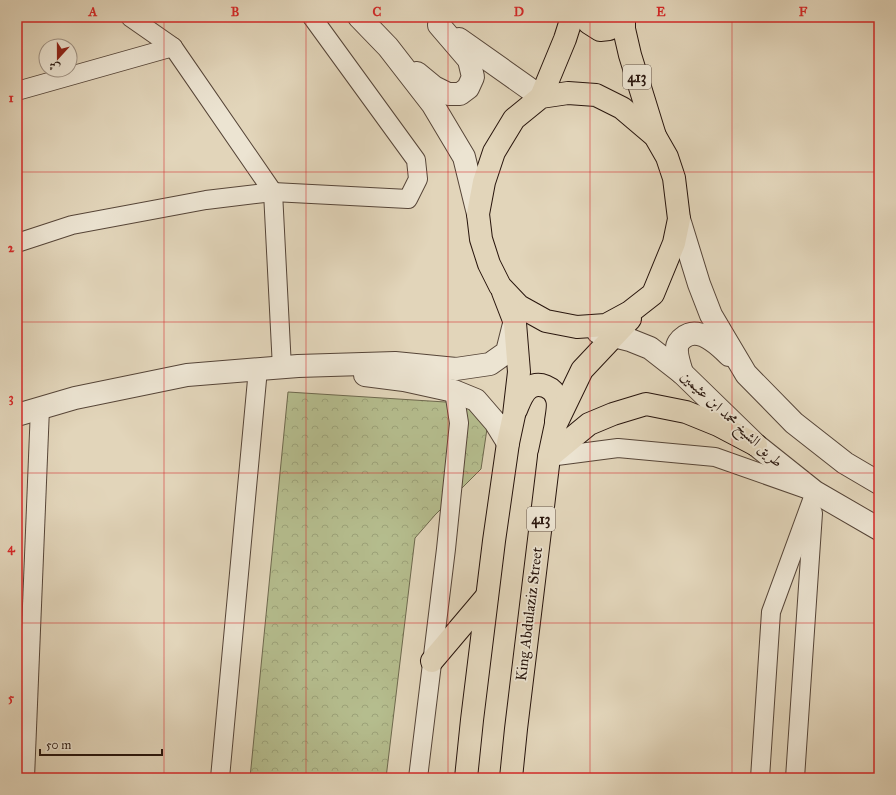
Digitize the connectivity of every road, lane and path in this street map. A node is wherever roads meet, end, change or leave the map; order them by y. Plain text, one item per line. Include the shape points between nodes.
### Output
1 (130, 17) edge
2 (312, 17) edge
3 (359, 17) edge
4 (572, 17) edge
5 (588, 17) edge
6 (616, 17) edge
7 (624, 17) edge
8 (434, 21) edge
9 (173, 47) junction
10 (388, 47) junction
11 (17, 91) edge
12 (541, 97) junction
13 (655, 136) junction
14 (273, 192) junction
15 (478, 214) junction
16 (679, 219) junction
17 (17, 243) edge
18 (502, 288) junction
19 (654, 294) junction
20 (514, 323) junction
21 (577, 327) junction
22 (614, 336) junction
23 (290, 367) junction
24 (258, 370) junction
25 (682, 373) junction
26 (746, 374) junction
27 (454, 391) junction
28 (40, 408) junction
29 (17, 415) edge
30 (514, 415) junction
31 (556, 424) junction
32 (508, 443) junction
33 (756, 445) junction
34 (549, 457) junction
35 (879, 483) edge
36 (815, 492) junction
37 (879, 529) edge
38 (488, 596) junction
39 (432, 661) junction
40 (25, 778) edge
41 (220, 778) edge
42 (418, 778) edge
43 (466, 778) edge
44 (511, 778) edge
45 (760, 778) edge
46 (795, 778) edge

1 - 9 street
2 - 14 street via 416,160 418,179 408,199
3 - 10 street
4 - 12 highway
5 - 6 highway via 589,22 600,30 609,29
7 - 13 highway, 413 via 630,55
8 - 10 street via 469,60 473,77 468,88 460,94 448,94 434,87
8 - 12 street
9 - 11 street
9 - 14 street
10 - 15 street via 433,105 464,157
12 - 13 highway via 568,92 596,96 622,108
12 - 15 highway via 514,118 494,152 484,182
13 - 16 highway via 667,157 674,178
14 - 17 street via 206,200 72,226
14 - 23 street
15 - 18 highway via 481,239 489,264
16 - 19 highway via 674,243
16 - 26 street via 711,315
18 - 20 highway
18 - 21 highway via 519,306 546,321
19 - 21 highway via 630,312 606,325
19 - 22 highway, King Abdulaziz Street / 413
20 - 23 street via 507,352 490,364 456,369 395,363
20 - 30 highway via 519,372
21 - 22 street, طريق الشيخ محمد ابن عثيمين
22 - 25 street, طريق الشيخ محمد ابن عثيمين via 650,348
22 - 31 highway, King Abdulaziz Street / 413 via 582,370
23 - 24 street
23 - 27 street via 404,380
24 - 28 street via 187,375 75,398
24 - 41 street
25 - 26 street via 677,348 679,341 693,333 699,333 724,351
25 - 33 street, طريق الشيخ محمد ابن عثيمين
26 - 35 street via 794,423 845,463
27 - 32 street via 476,400 495,422
27 - 39 street via 459,423
28 - 29 street
28 - 40 street
30 - 31 highway via 528,389 536,385 547,386 558,400
30 - 32 highway
31 - 34 highway, King Abdulaziz Street / 413
32 - 38 highway
33 - 34 highway via 686,412 646,404 589,424
33 - 36 street, طريق الشيخ محمد ابن عثيمين
34 - 36 street via 618,448 715,457
34 - 44 highway, King Abdulaziz Street / 413
36 - 37 street, طريق الشيخ محمد ابن عثيمين
36 - 45 street via 771,612
36 - 46 street
38 - 39 highway
38 - 43 highway
39 - 42 street

